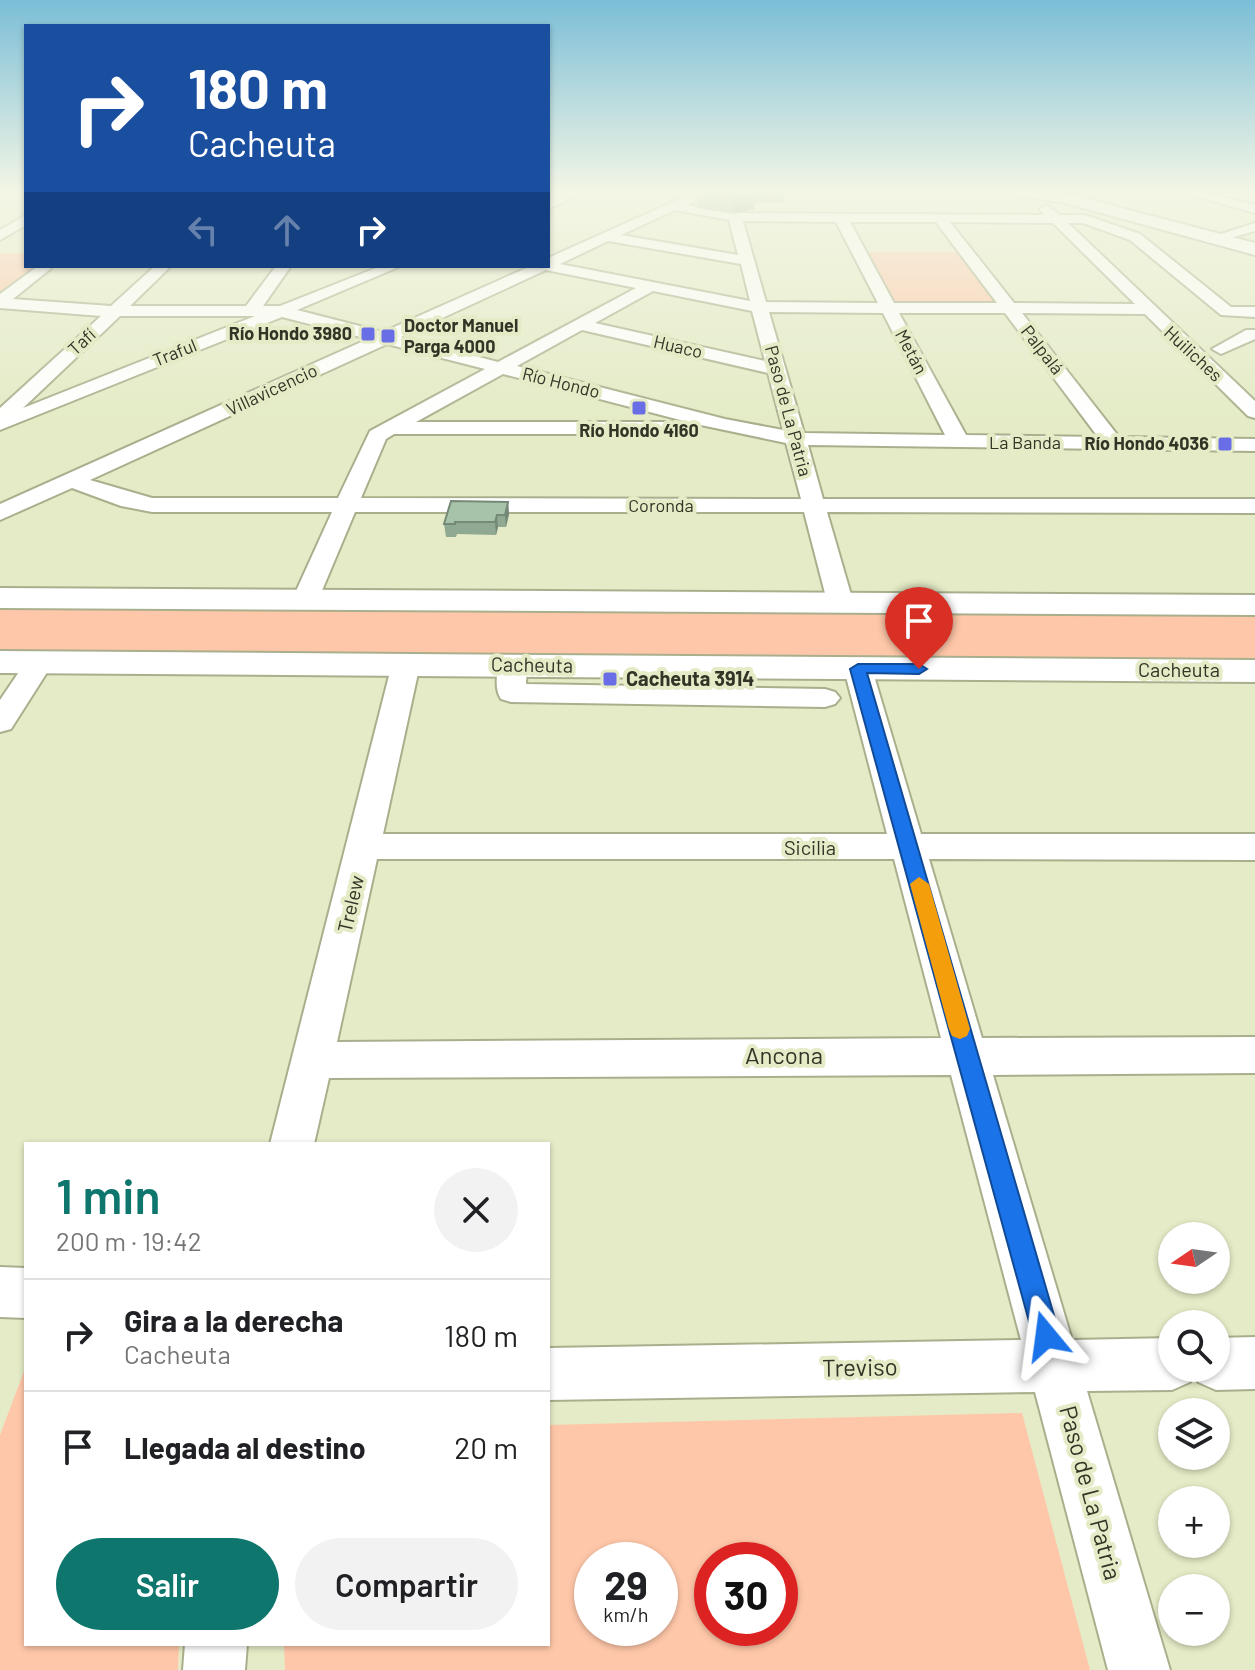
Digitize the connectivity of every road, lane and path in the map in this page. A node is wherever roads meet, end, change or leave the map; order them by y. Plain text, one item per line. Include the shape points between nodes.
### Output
1 (44, 268) edge
2 (162, 268) edge
3 (283, 268) edge
4 (389, 268) edge
5 (539, 268) edge
6 (561, 268) edge
7 (749, 268) edge
8 (867, 268) edge
9 (979, 268) edge
10 (1105, 268) edge
11 (1173, 268) edge
12 (651, 286) junction
13 (0, 302) edge
14 (758, 307) junction
15 (888, 308) junction
16 (1010, 308) junction
17 (1146, 309) junction
18 (115, 311) junction
19 (251, 311) junction
20 (280, 311) junction
21 (1227, 312) junction
22 (1255, 312) edge
23 (580, 325) junction
24 (1253, 334) edge
25 (385, 338) junction
26 (1221, 349) dead end
27 (500, 367) junction
28 (777, 369) junction
29 (1255, 412) edge
30 (0, 421) edge
31 (724, 425) junction
32 (385, 428) junction
33 (796, 439) junction
34 (959, 442) junction
35 (1114, 444) junction
36 (1255, 445) edge
37 (72, 481) junction
38 (346, 505) junction
39 (814, 506) junction
40 (1255, 506) edge
41 (0, 513) edge
42 (0, 598) edge
43 (305, 600) junction
44 (841, 605) junction
45 (1255, 605) edge
46 (0, 662) edge
47 (39, 663) junction
48 (406, 664) junction
49 (513, 665) junction
50 (858, 669) junction
51 (1255, 671) edge
52 (825, 698) dead end
53 (0, 722) edge
54 (365, 846) junction
55 (1255, 847) edge
56 (909, 848) junction
57 (967, 1055) junction
58 (1255, 1055) edge
59 (314, 1060) junction
60 (293, 1142) edge
61 (0, 1292) edge
62 (24, 1293) edge
63 (1255, 1363) edge
64 (1054, 1364) junction
65 (1158, 1364) edge
66 (1230, 1364) edge
67 (550, 1374) edge
68 (216, 1646) edge
69 (214, 1670) edge
70 (1139, 1670) edge

1 - 13 street
2 - 18 street, Tafí
3 - 19 street
4 - 20 street, Traful
5 - 25 street, Villavicencio
6 - 12 street
7 - 14 street, Paso de La Patria
8 - 15 street, Metán
9 - 16 street, Palpalá
10 - 17 street, Huiliches
11 - 21 street
12 - 14 street
12 - 23 street
13 - 18 street
14 - 15 street
14 - 28 street, Paso de La Patria
15 - 16 street
15 - 34 street, Metán
16 - 17 street
16 - 35 street, Palpalá
17 - 29 street, Huiliches
18 - 19 street
18 - 30 street, Tafí
19 - 20 street
20 - 25 street, Río Hondo
20 - 30 street, Traful
21 - 22 street
21 - 24 street
23 - 27 street
23 - 28 street, Huaco
24 - 26 street
25 - 27 street, Río Hondo
25 - 37 street, Villavicencio
27 - 31 street, Río Hondo
27 - 32 street
28 - 33 street, Paso de La Patria
31 - 32 street
31 - 33 street, Río Hondo
32 - 38 street
33 - 34 street, La Banda
33 - 39 street, Paso de La Patria
34 - 35 street, La Banda
35 - 36 street, La Banda
37 - 38 street, Coronda via 140,504
37 - 41 street, Villavicencio
38 - 39 street, Coronda
38 - 43 street
39 - 40 street, Coronda
39 - 44 street, Paso de La Patria
42 - 43 street
43 - 44 street
44 - 45 street
46 - 47 street, Cacheuta
47 - 48 street, Cacheuta
47 - 53 street
48 - 49 street, Cacheuta
48 - 54 street, Trelew
49 - 50 street, Cacheuta
49 - 52 street via 511,693
50 - 51 street, Cacheuta
50 - 56 street, Paso de La Patria
54 - 56 street, Sicilia
54 - 59 street, Trelew
55 - 56 street, Sicilia
56 - 57 street, Paso de La Patria
57 - 58 street, Ancona
57 - 59 street, Ancona
57 - 64 street, Paso de La Patria
59 - 60 street, Trelew
61 - 62 street
63 - 66 street
64 - 65 street, Treviso
64 - 67 street, Treviso
64 - 70 street, Paso de La Patria
68 - 69 street

